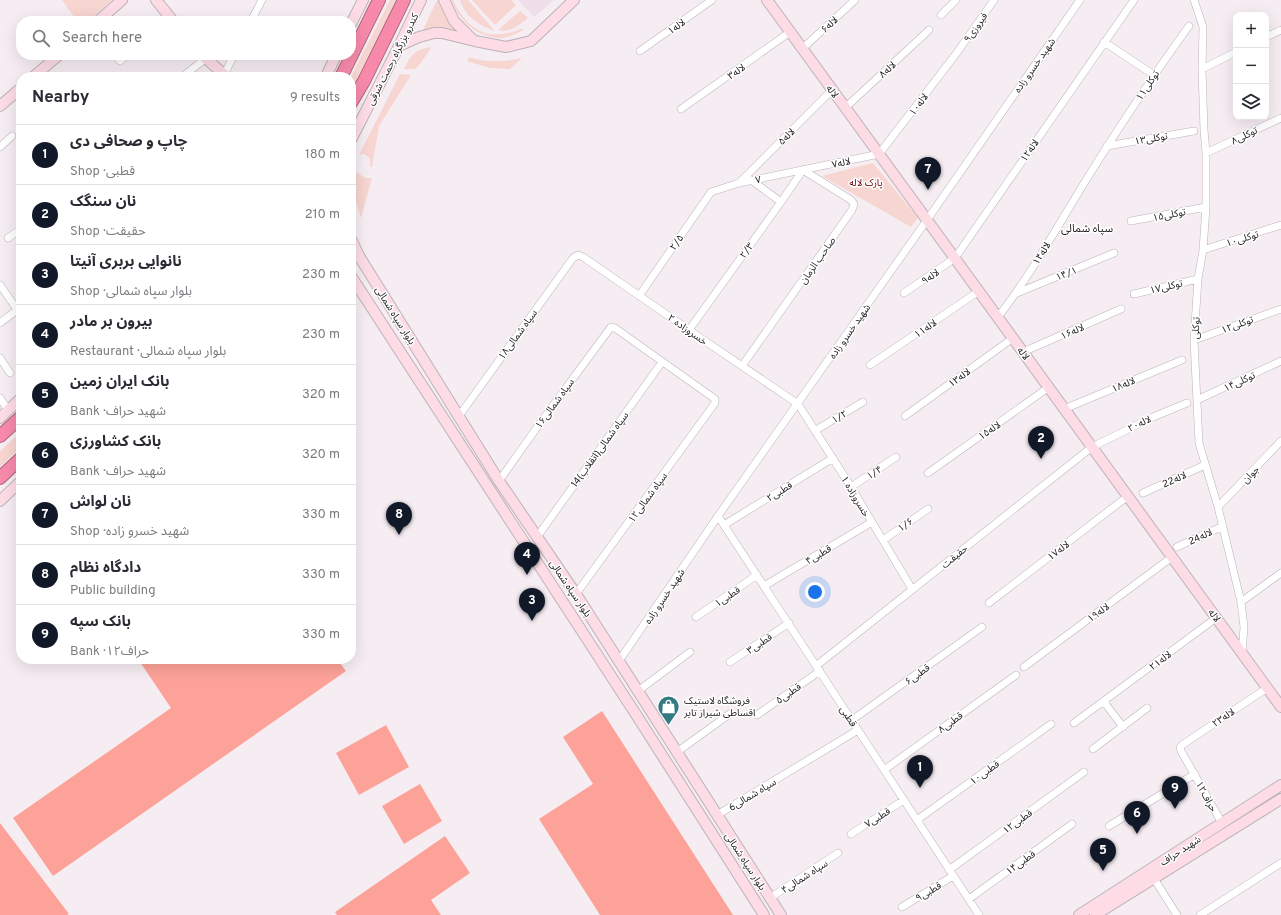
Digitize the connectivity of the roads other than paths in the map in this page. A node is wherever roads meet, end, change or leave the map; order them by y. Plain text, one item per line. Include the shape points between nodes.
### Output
1 (122, 0) edge
2 (156, 0) edge
3 (262, 0) edge
4 (363, 0) edge
5 (379, 0) edge
6 (404, 0) edge
7 (421, 0) edge
8 (444, 0) edge
9 (574, 0) edge
10 (712, 0) edge
11 (767, 0) edge
12 (855, 0) edge
13 (956, 0) edge
14 (994, 0) edge
15 (1134, 0) edge
16 (1194, 0) edge
17 (1078, 1) edge
18 (941, 15) dead end
19 (104, 16) edge
20 (169, 16) edge
21 (254, 16) edge
22 (355, 16) edge
23 (1189, 26) dead end
24 (929, 30) dead end
25 (1281, 30) edge
26 (790, 32) junction
27 (1269, 36) edge
28 (475, 41) junction
29 (1104, 42) junction
30 (399, 46) junction
31 (356, 47) edge
32 (802, 49) junction
33 (640, 51) dead end
34 (956, 54) joint
35 (1233, 54) edge
36 (53, 60) edge
37 (200, 60) edge
38 (206, 60) edge
39 (232, 60) edge
40 (334, 60) edge
41 (349, 60) edge
42 (1202, 69) junction
43 (39, 72) edge
44 (187, 72) edge
45 (220, 72) edge
46 (227, 72) edge
47 (328, 72) edge
48 (343, 72) edge
49 (1154, 74) junction
50 (832, 90) junction
51 (16, 92) edge
52 (356, 95) edge
53 (0, 106) edge
54 (845, 108) junction
55 (681, 109) dead end
56 (1281, 118) edge
57 (356, 130) edge
58 (1194, 131) dead end
59 (12, 136) dead end
60 (1107, 146) junction
61 (0, 147) edge
62 (1206, 153) junction
63 (879, 154) junction
64 (803, 170) junction
65 (751, 180) junction
66 (739, 183) junction
67 (714, 190) joint
68 (781, 202) junction
69 (1206, 207) junction
70 (927, 220) junction
71 (1131, 221) dead end
72 (1281, 225) edge
73 (16, 232) edge
74 (8, 238) dead end
75 (356, 250) edge
76 (1203, 250) junction
77 (1114, 253) dead end
78 (578, 255) joint
79 (955, 258) junction
80 (1198, 279) junction
81 (356, 284) edge
82 (0, 285) edge
83 (979, 291) junction
84 (904, 293) dead end
85 (1017, 293) junction
86 (1134, 294) dead end
87 (639, 296) junction
88 (16, 306) edge
89 (1121, 309) dead end
90 (1281, 309) edge
91 (16, 313) edge
92 (998, 318) junction
93 (0, 323) edge
94 (689, 330) junction
95 (1013, 338) junction
96 (1194, 340) junction
97 (1023, 352) junction
98 (0, 358) edge
99 (1182, 360) dead end
100 (1281, 361) edge
101 (662, 362) junction
102 (870, 365) dead end
103 (742, 366) junction
104 (10, 373) dead end
105 (1049, 387) junction
106 (0, 398) edge
107 (1197, 400) junction
108 (863, 402) dead end
109 (16, 403) edge
110 (1188, 403) dead end
111 (798, 404) junction
112 (1064, 409) junction
113 (8, 410) junction
114 (459, 416) junction
115 (905, 416) dead end
116 (0, 418) edge
117 (16, 422) edge
118 (816, 430) junction
119 (0, 436) edge
120 (1281, 441) edge
121 (1092, 446) junction
122 (896, 457) dead end
123 (833, 458) junction
124 (16, 463) edge
125 (1205, 465) junction
126 (928, 473) dead end
127 (0, 478) edge
128 (499, 481) junction
129 (16, 486) edge
130 (851, 487) junction
131 (1143, 493) dead end
132 (1128, 496) junction
133 (0, 501) edge
134 (1218, 507) junction
135 (928, 509) dead end
136 (718, 516) junction
137 (872, 522) junction
138 (724, 525) junction
139 (1223, 526) junction
140 (537, 537) junction
141 (883, 540) junction
142 (1177, 547) dead end
143 (1172, 557) junction
144 (553, 561) junction
145 (542, 569) junction
146 (1281, 573) edge
147 (757, 575) junction
148 (764, 586) junction
149 (912, 590) junction
150 (576, 594) junction
151 (1241, 602) junction
152 (989, 603) dead end
153 (696, 617) dead end
154 (1216, 618) junction
155 (788, 623) junction
156 (982, 627) dead end
157 (690, 652) dead end
158 (1242, 653) junction
159 (619, 661) junction
160 (730, 662) dead end
161 (1024, 667) dead end
162 (818, 668) junction
163 (1016, 675) dead end
164 (1267, 688) junction
165 (638, 690) junction
166 (1104, 702) junction
167 (1281, 707) edge
168 (1147, 708) dead end
169 (731, 713) dead end
170 (757, 715) dead end
171 (852, 720) junction
172 (1074, 723) dead end
173 (1051, 724) dead end
174 (1123, 727) junction
175 (858, 730) junction
176 (1180, 748) joint
177 (1093, 749) dead end
178 (677, 752) junction
179 (884, 770) junction
180 (1084, 772) dead end
181 (1194, 774) junction
182 (1281, 785) edge
183 (1267, 794) junction
184 (904, 800) junction
185 (1277, 801) edge
186 (717, 815) junction
187 (917, 820) junction
188 (1222, 823) junction
189 (1072, 824) dead end
190 (1109, 826) dead end
191 (851, 834) dead end
192 (738, 849) junction
193 (838, 854) dead end
194 (728, 856) junction
195 (1281, 863) edge
196 (951, 873) junction
197 (1153, 877) junction
198 (770, 898) junction
199 (969, 900) junction
200 (902, 907) dead end
201 (764, 915) edge
202 (781, 915) edge
203 (979, 915) edge
204 (1079, 915) edge
205 (1095, 915) edge
206 (1177, 915) edge
207 (1200, 915) edge

1 - 19 main road
2 - 20 main road
3 - 21 street
4 - 22 main road
5 - 31 highway
6 - 52 highway
7 - 30 main road, کندرو بزرگراه رحمت شرقی
8 - 28 main road via 454,21
9 - 28 main road via 531,41 506,47
10 - 33 street, ۱لاله
11 - 26 main road, لاله
12 - 32 street, ۶لاله
13 - 18 street
14 - 34 street, فیروزی۹
15 - 29 street, لاله۱۲
16 - 42 street, توکلی via 1204,27
17 - 70 street, شهید خسرو زاده
23 - 49 street, توکلی۱۱
24 - 54 street, لاله۸
25 - 27 street
26 - 32 main road, لاله
26 - 55 street, ۳لاله
28 - 30 main road via 434,33
29 - 49 street
29 - 79 street, لاله۱۲
30 - 57 main road, کندرو بزرگراه رحمت شرقی
32 - 50 main road, لاله
34 - 63 street, لاله۱۰
35 - 42 street
36 - 43 main road
37 - 44 street
38 - 45 main road
39 - 46 street
40 - 47 main road
41 - 48 highway
42 - 62 street, توکلی
49 - 60 street, توکلی۱۱
50 - 54 main road, لاله
50 - 66 street, لاله۵
51 - 53 main road
54 - 63 main road, لاله
56 - 62 street, توکلی۸
58 - 60 street, توکلی۱۳
59 - 61 street
60 - 85 street, لاله۱۴
62 - 69 street, توکلی
63 - 64 street, لاله۷
63 - 70 main road, لاله
64 - 65 street, ۷
64 - 68 street, ۲/۳
64 - 103 street, صاحب الزمان via 854,204
65 - 66 street, ۷
65 - 68 street
66 - 67 street, ۷
67 - 87 street, ۲/۵ via 707,196
68 - 94 street, ۲/۳
69 - 71 street, توکلی۱۵
69 - 76 street, توکلی
70 - 79 main road, لاله
70 - 111 street, شهید خسرو زاده
72 - 76 street, ۱۰توکلی
73 - 74 street
75 - 114 main road, بلوار سپاه شمالی
76 - 80 street, توکلی
77 - 85 street, ۱۴/۱
78 - 87 street, خسروزاده ۲
78 - 114 street, سپاه شمالی۱۸ via 573,258
79 - 83 main road, لاله
79 - 84 street, لاله۹
80 - 86 street, توکلی۱۷
80 - 96 street, توکلی
81 - 145 main road, بلوار سپاه شمالی
82 - 88 street
83 - 92 main road, لاله
83 - 102 street, لاله۱۱
85 - 92 street, لاله۱۴
87 - 94 street, خسروزاده ۲
89 - 97 street, لاله۱۶
90 - 96 street, توکلی۱۲
91 - 93 street
92 - 95 main road, لاله
94 - 103 street, خسروزاده ۲
95 - 97 main road, لاله
95 - 115 street, لاله۱۳
96 - 107 street, توکلی
97 - 105 main road, لاله
98 - 104 street
99 - 112 street, لاله۱۸
100 - 107 street, توکلی۱۴
101 - 128 street, سپاه شمالی۱۶ via 611,327
101 - 140 street, 14سپاه شمالی(اتقلاب)
101 - 150 street, سپاه شمالی۱۲ via 715,399 715,403
103 - 111 street, خسروزاده ۲
105 - 112 main road, لاله
105 - 126 street, لاله۱۵
106 - 113 street
107 - 125 street, توکلی via 1199,443
108 - 118 street, ۱/۲
109 - 113 main road
110 - 121 street, لاله۲۰
111 - 118 street, خسروزاده ۱
111 - 136 street, شهید خسرو زاده
112 - 121 main road, لاله
113 - 116 main road
114 - 128 main road, بلوار سپاه شمالی
117 - 119 highway
118 - 123 street, خسروزاده ۱
120 - 134 street, جوان
121 - 132 main road, لاله
121 - 149 street, حقیقت
122 - 130 street, ۱/۴
123 - 130 street, خسروزاده ۱
123 - 138 street, قطبی۲
124 - 127 highway
125 - 131 street, 22لاله
125 - 134 street, توکلی
128 - 140 main road, بلوار سپاه شمالی
129 - 133 main road
130 - 137 street, خسروزاده ۱
132 - 143 main road, لاله
132 - 152 street, لاله۱۷
134 - 139 street, توکلی
135 - 141 street, ۱/۶
136 - 138 street, قطبی
136 - 159 street, شهید خسرو زاده
137 - 141 street, خسروزاده ۱
137 - 148 street, قطبی۴
138 - 147 street, قطبی
139 - 142 street, 24لاله
139 - 151 street, توکلی
140 - 144 main road, بلوار سپاه شمالی
141 - 149 street, خسروزاده ۱
143 - 154 main road, لاله
143 - 161 street, لاله۱۹
144 - 145 main road
144 - 150 main road, بلوار سپاه شمالی
145 - 194 main road, بلوار سپاه شمالی
146 - 151 street
147 - 148 street, قطبی
147 - 153 street, قطبی۱
148 - 155 street, قطبی
149 - 162 street, حقیقت
150 - 159 main road, بلوار سپاه شمالی
151 - 158 street, توکلی via 1244,628
154 - 158 main road, لاله
154 - 166 street, لاله۲۱
155 - 160 street, قطبی۳
155 - 162 street, قطبی
156 - 171 street, قطبی۶
157 - 165 street
158 - 164 main road, لاله
159 - 165 main road, بلوار سپاه شمالی
162 - 170 street, قطبی۵
162 - 171 street, قطبی
163 - 179 street, قطبی۸
164 - 167 main road, لاله
164 - 176 street, لاله۲۳
165 - 178 main road, بلوار سپاه شمالی
166 - 172 street, لاله۲۱
166 - 174 street
168 - 174 street
169 - 178 street
171 - 175 street, قطبی
173 - 187 street, قطبی۱۰
174 - 177 street
175 - 179 street, قطبی
175 - 186 street, 6سپاه شمالی
176 - 181 street, حراف۱۲
178 - 186 main road, بلوار سپاه شمالی
179 - 184 street, قطبی
180 - 196 street, قطبی۱۲
181 - 188 street, حراف۱۲
181 - 190 street
182 - 183 main road, شهید حراف
183 - 185 main road
183 - 188 main road, شهید حراف
184 - 187 street, قطبی
184 - 191 street, قطبی۷
185 - 197 main road
186 - 192 main road, بلوار سپاه شمالی
187 - 196 street, قطبی
188 - 204 main road, شهید حراف
189 - 199 street, قطبی۱۴
192 - 194 main road
192 - 198 main road, بلوار سپاه شمالی
193 - 198 street, سپاه شمالی۴
194 - 201 main road, بلوار سپاه شمالی
195 - 207 street
196 - 199 street, قطبی
196 - 200 street, قطبی۹
197 - 205 main road
197 - 206 street
198 - 202 main road, بلوار سپاه شمالی
199 - 203 street, قطبی

